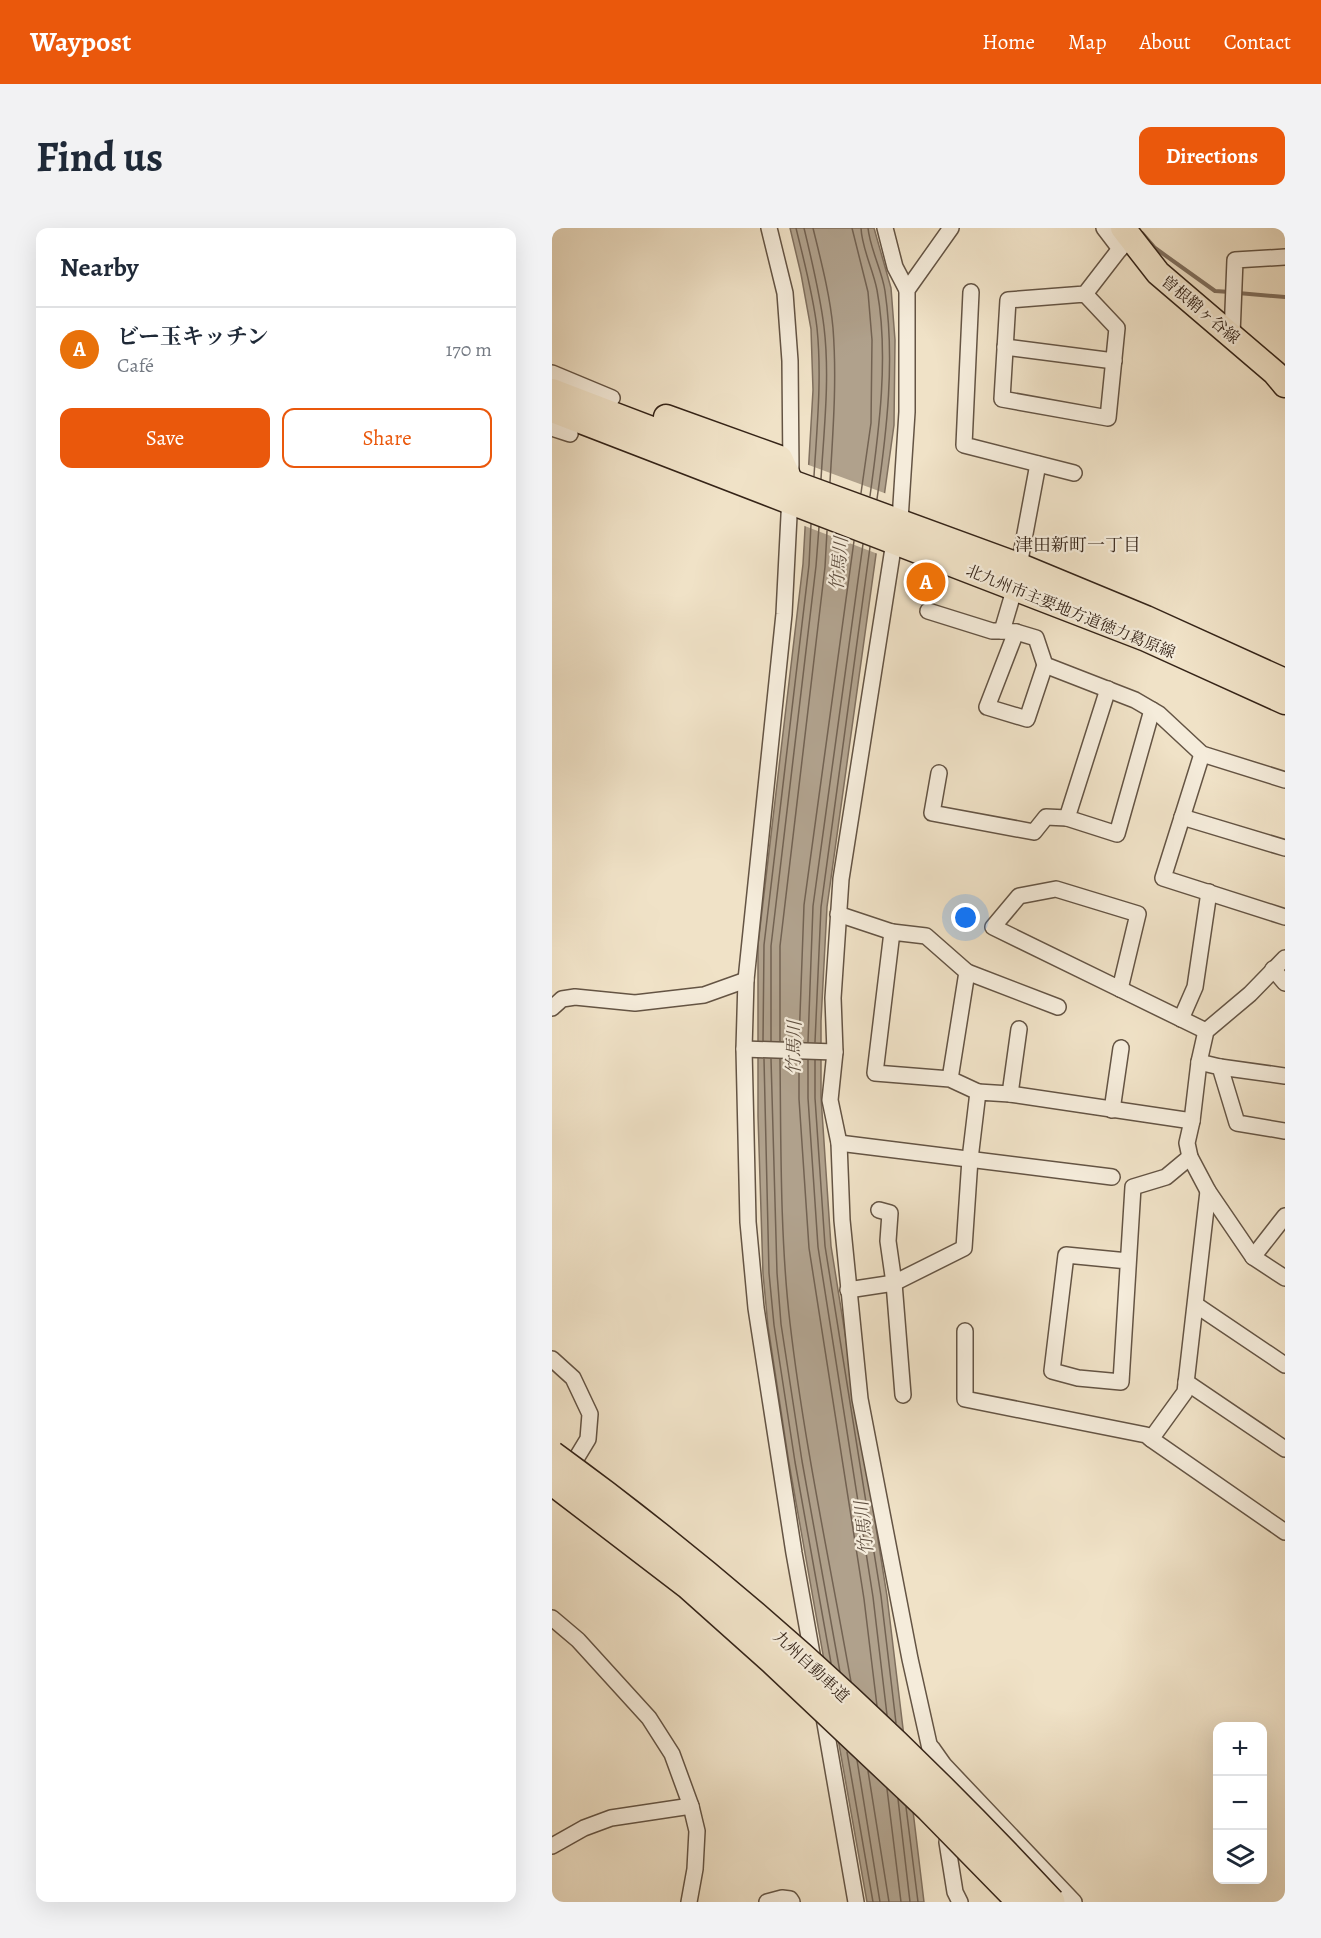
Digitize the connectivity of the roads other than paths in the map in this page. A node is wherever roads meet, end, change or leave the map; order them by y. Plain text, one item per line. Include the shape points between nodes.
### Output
1 (769, 228) edge
2 (885, 228) edge
3 (951, 228) edge
4 (1104, 228) edge
5 (1124, 238) edge
6 (1285, 257) edge
7 (907, 290) junction
8 (971, 292) dead end
9 (1085, 294) junction
10 (1232, 335) junction
11 (1005, 347) junction
12 (1114, 362) junction
13 (552, 374) edge
14 (552, 381) edge
15 (1285, 385) edge
16 (552, 391) edge
17 (612, 398) junction
18 (563, 420) edge
19 (1038, 464) junction
20 (1074, 473) dead end
21 (795, 494) junction
22 (892, 529) junction
23 (1016, 576) junction
24 (928, 611) dead end
25 (1009, 632) junction
26 (1046, 665) junction
27 (1285, 681) edge
28 (1108, 689) junction
29 (1285, 702) edge
30 (1152, 710) junction
31 (1202, 754) junction
32 (939, 773) dead end
33 (1285, 780) edge
34 (1182, 817) junction
35 (1067, 818) junction
36 (1285, 848) edge
37 (1209, 892) junction
38 (838, 914) junction
39 (1285, 917) edge
40 (892, 932) junction
41 (1285, 958) edge
42 (1273, 969) junction
43 (967, 972) junction
44 (746, 980) junction
45 (1285, 983) edge
46 (1120, 989) junction
47 (1058, 1007) dead end
48 (552, 1008) edge
49 (1181, 1019) junction
50 (1019, 1029) dead end
51 (1206, 1031) junction
52 (1121, 1048) dead end
53 (744, 1049) junction
54 (835, 1052) junction
55 (1199, 1062) junction
56 (1220, 1067) junction
57 (1285, 1076) edge
58 (950, 1079) junction
59 (978, 1092) junction
60 (1011, 1094) junction
61 (1112, 1110) junction
62 (1191, 1121) junction
63 (1285, 1131) edge
64 (839, 1143) junction
65 (1190, 1157) junction
66 (970, 1159) junction
67 (1112, 1177) dead end
68 (1208, 1191) junction
69 (879, 1210) dead end
70 (1285, 1215) edge
71 (1253, 1257) junction
72 (1128, 1261) junction
73 (1285, 1278) edge
74 (894, 1283) junction
75 (848, 1290) junction
76 (1196, 1305) junction
77 (965, 1331) dead end
78 (552, 1359) edge
79 (1285, 1365) edge
80 (1186, 1382) junction
81 (903, 1395) dead end
82 (1152, 1439) junction
83 (1285, 1449) edge
84 (552, 1455) edge
85 (552, 1481) edge
86 (552, 1498) edge
87 (1285, 1532) edge
88 (552, 1618) edge
89 (691, 1806) junction
90 (947, 1842) dead end
91 (552, 1846) edge
92 (689, 1902) edge
93 (767, 1902) edge
94 (792, 1902) edge
95 (855, 1902) edge
96 (960, 1902) edge
97 (1022, 1902) edge
98 (1051, 1902) edge
99 (1074, 1902) edge

1 - 21 street via 785,293
2 - 7 street via 895,267
3 - 7 street
4 - 5 street
5 - 9 street
5 - 10 main road, 曽根鞘ヶ谷線 via 1158,273
6 - 10 street via 1235,260
7 - 22 street via 907,412
8 - 19 street via 964,445
9 - 11 street via 1008,300
9 - 12 street via 1117,328
10 - 15 main road, 曽根鞘ヶ谷線
11 - 12 street
11 - 12 street via 1002,399 1108,418
13 - 17 street
14 - 17 main road
16 - 18 main road, 北九州市主要地方道徳力葛原線
17 - 21 main road via 780,458
18 - 21 main road, 北九州市主要地方道徳力葛原線
19 - 20 street
19 - 23 street
21 - 22 main road, 北九州市主要地方道徳力葛原線
21 - 44 street
22 - 23 main road, 北九州市主要地方道徳力葛原線
22 - 38 street
23 - 25 street
23 - 27 main road, 北九州市主要地方道徳力葛原線 via 1146,618
23 - 29 main road, 北九州市主要地方道徳力葛原線
24 - 25 street via 992,631
25 - 26 street via 1036,638
25 - 26 street via 987,707 1027,719
26 - 28 street
28 - 30 street
28 - 35 street
30 - 31 street
30 - 35 street via 1117,834
31 - 33 street
31 - 34 street
32 - 35 street via 932,813 1034,832 1046,817
34 - 36 street
34 - 37 street via 1163,878
37 - 39 street
37 - 49 street via 1196,987
38 - 40 street
38 - 54 street via 833,998
40 - 43 street via 926,936
40 - 58 street via 875,1073
41 - 42 street
42 - 45 street
42 - 51 street
43 - 47 street
43 - 58 street
44 - 48 street via 704,995 635,1003 575,997 562,999
44 - 53 street
46 - 46 street via 1014,938 993,927 1019,896 1056,889 1138,914
46 - 49 street
49 - 51 street
50 - 60 street
51 - 55 street
52 - 61 street
53 - 54 street
53 - 95 street via 748,1222 756,1308
54 - 64 street via 830,1100
55 - 56 street
55 - 62 street
56 - 57 street
56 - 63 street via 1237,1123
58 - 59 street
59 - 60 street
59 - 66 street
60 - 61 street
61 - 62 street
62 - 65 street via 1187,1143
64 - 66 street
64 - 75 street
65 - 68 street
65 - 72 street via 1166,1177 1133,1187
66 - 67 street
66 - 74 street via 964,1248
68 - 71 street
68 - 76 street
69 - 74 street via 890,1213 888,1241
70 - 71 street
71 - 73 street
72 - 72 street via 1121,1382 1052,1371 1066,1255
74 - 75 street
74 - 81 street
75 - 99 street via 860,1399 932,1754
76 - 79 street
76 - 80 street
77 - 82 street via 965,1399
78 - 86 street via 573,1378 590,1414 588,1439
80 - 82 street via 1185,1392
80 - 83 street
82 - 87 street
84 - 98 highway, 九州自動車道, bridge via 703,1570 784,1639 941,1788
85 - 97 highway, 九州自動車道, bridge via 688,1586 772,1660
88 - 89 street via 578,1640 649,1718 672,1754
89 - 91 street via 611,1818
89 - 92 street via 697,1831
90 - 96 street
93 - 94 street via 782,1898

